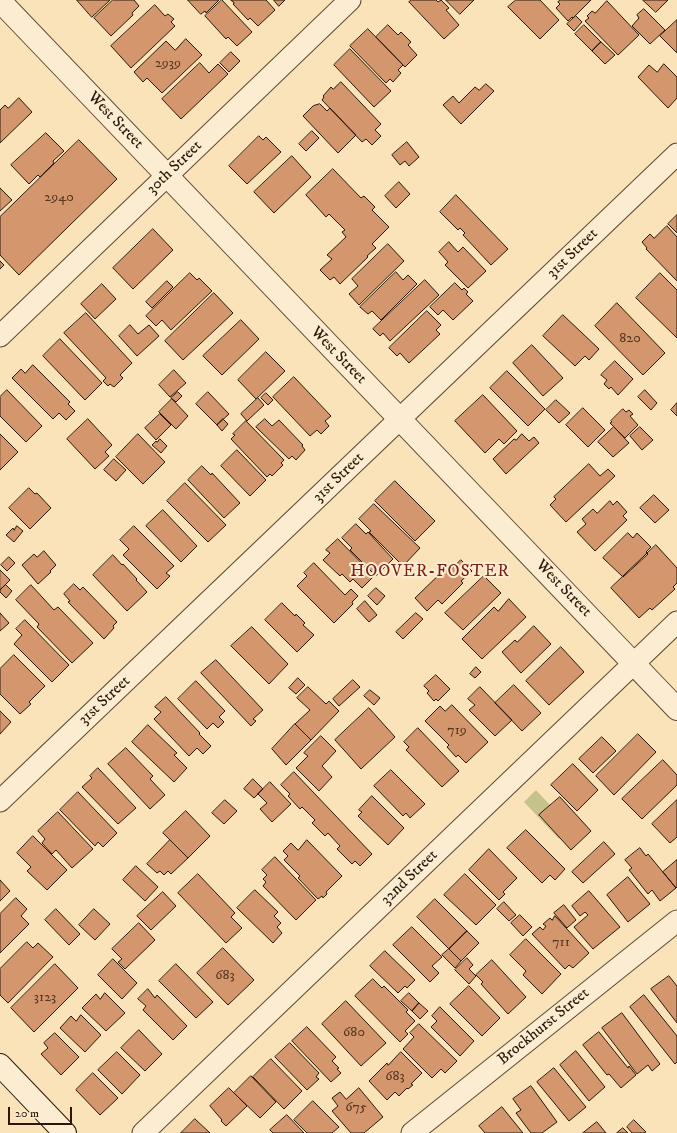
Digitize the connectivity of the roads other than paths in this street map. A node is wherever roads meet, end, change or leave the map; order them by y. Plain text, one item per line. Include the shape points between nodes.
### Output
1 (350, 0) edge
2 (0, 1) edge
3 (677, 154) edge
4 (167, 176) junction
5 (0, 336) edge
6 (400, 420) junction
7 (677, 622) edge
8 (634, 664) junction
9 (677, 710) edge
10 (0, 801) edge
11 (677, 921) edge
12 (0, 1065) edge
13 (65, 1133) edge
14 (143, 1133) edge
15 (412, 1133) edge

1 - 4 street, 30th Street
2 - 4 street, West Street
3 - 6 street, 31st Street
4 - 5 street, 30th Street
4 - 6 street, West Street
6 - 8 street, West Street
6 - 10 street, 31st Street
7 - 8 street, 32nd Street
8 - 9 street, West Street
8 - 14 street, 32nd Street
11 - 15 street, Brockhurst Street
12 - 13 street

